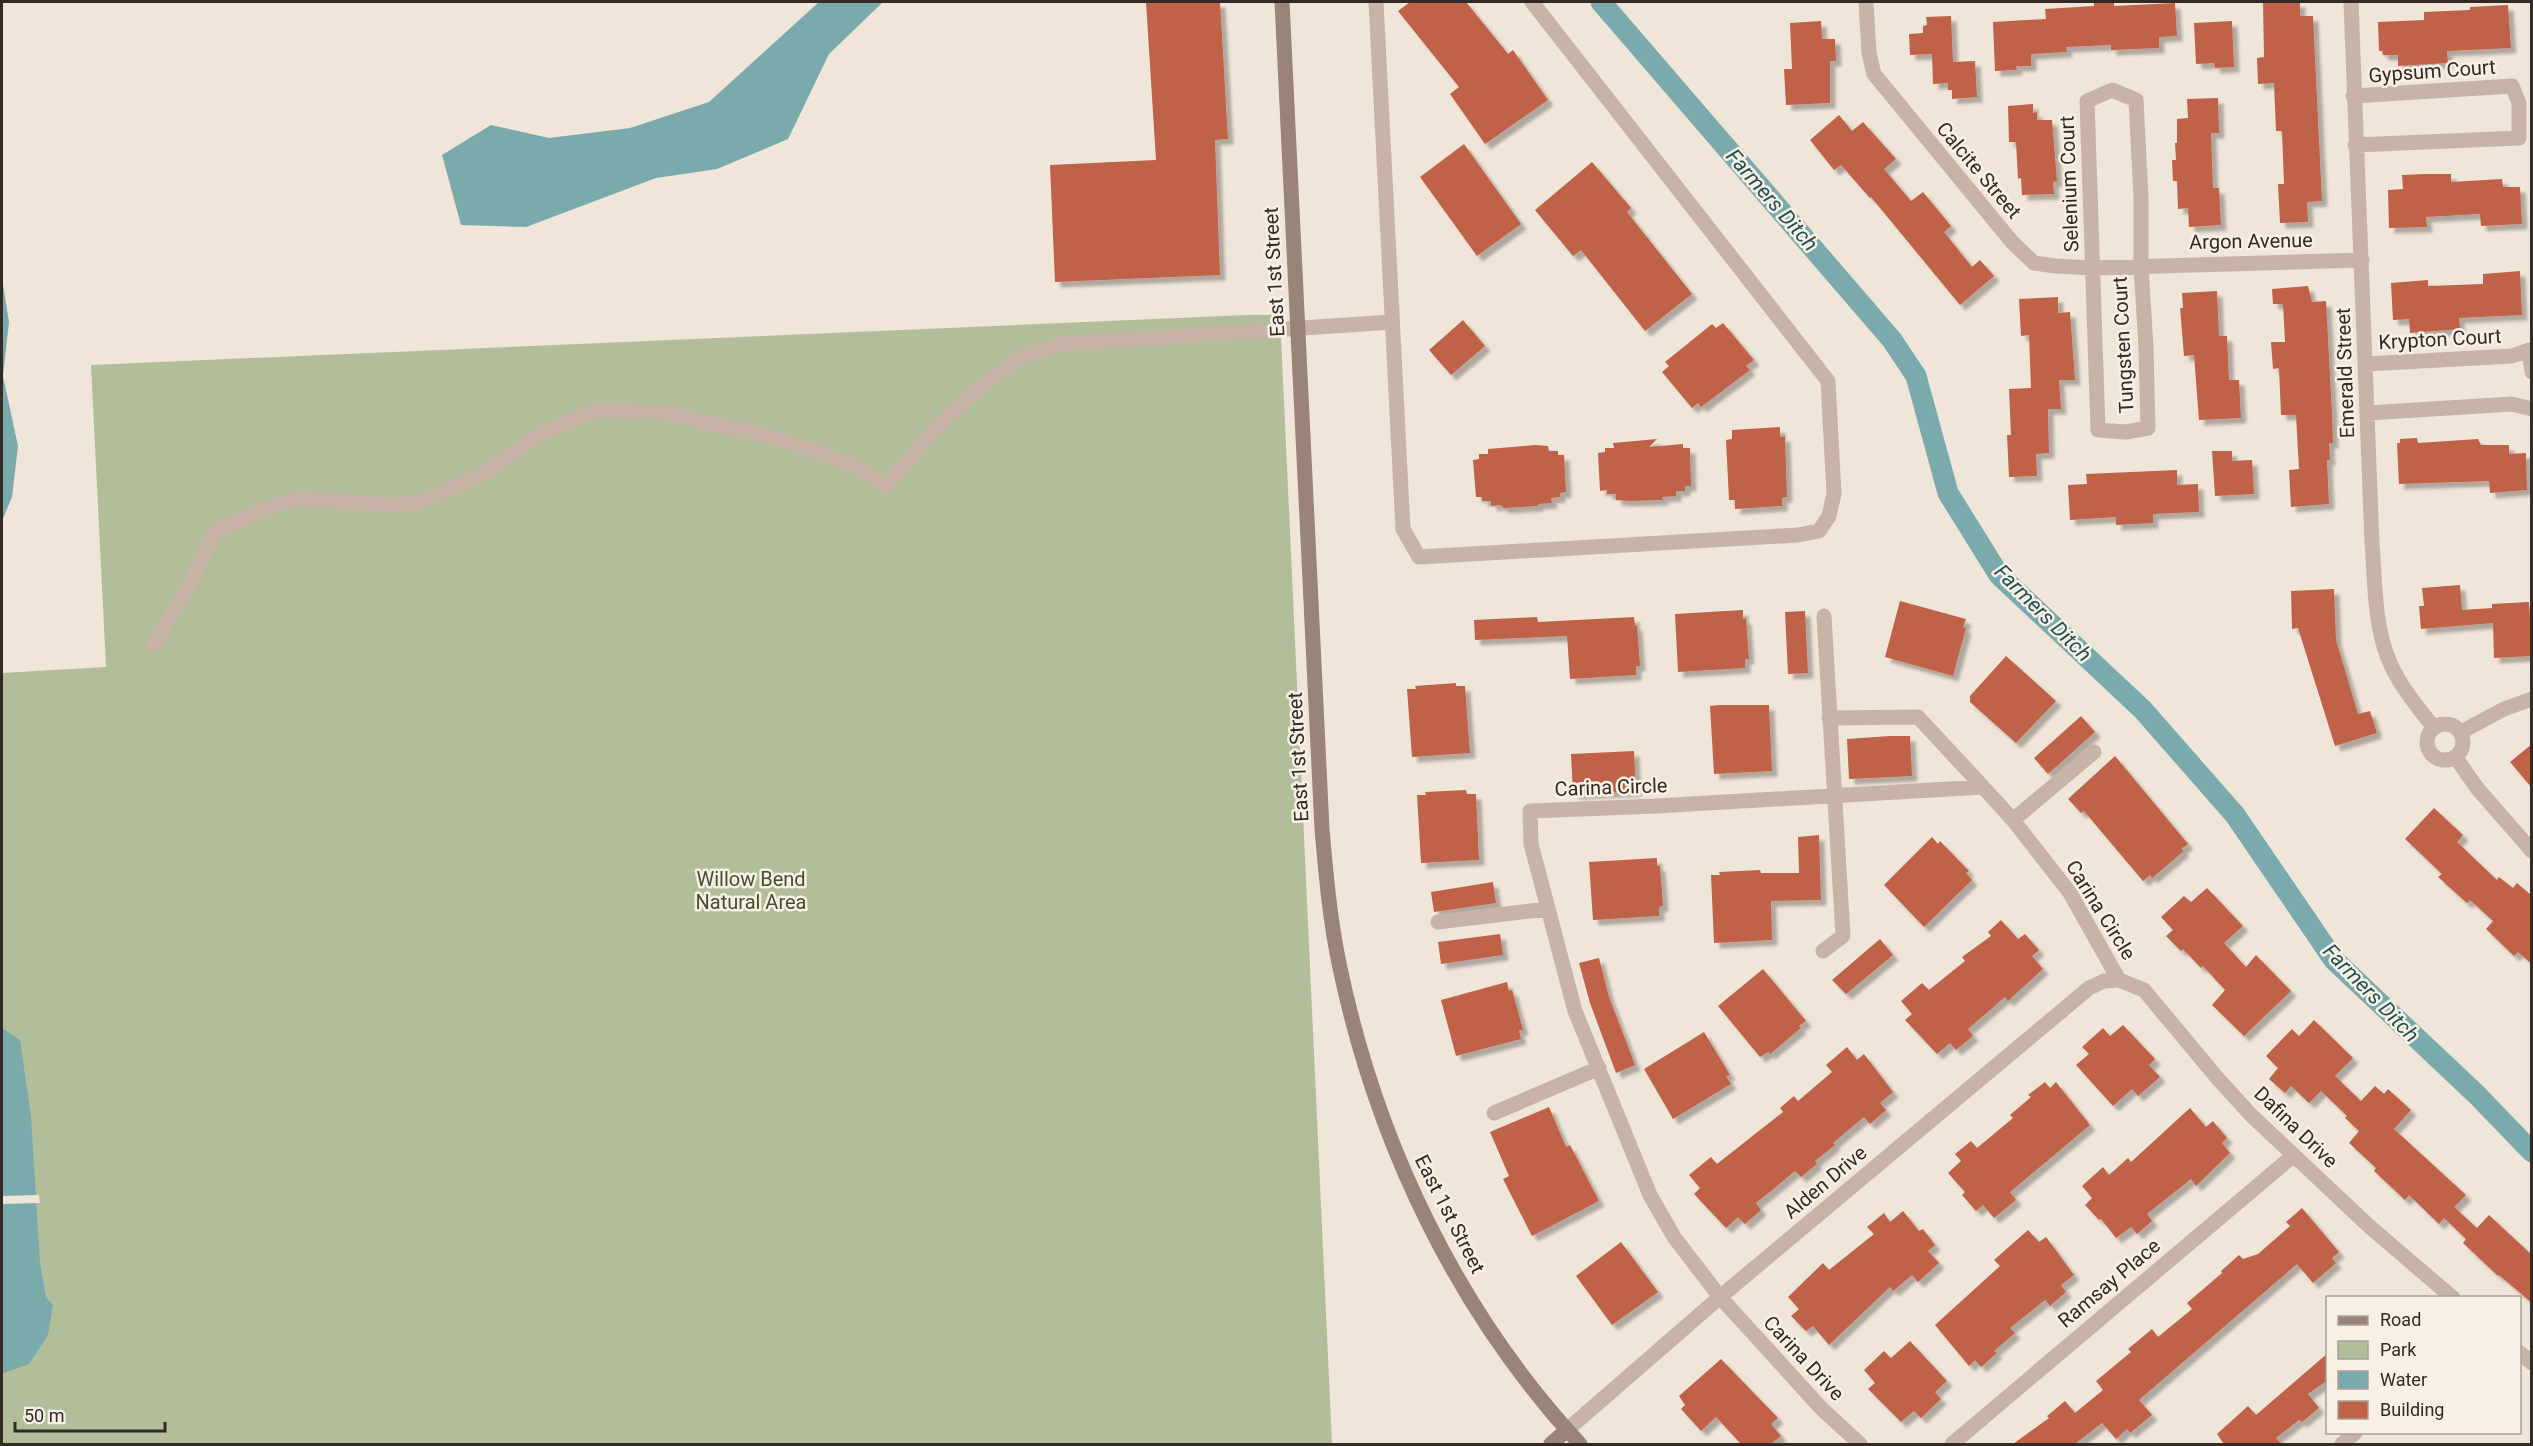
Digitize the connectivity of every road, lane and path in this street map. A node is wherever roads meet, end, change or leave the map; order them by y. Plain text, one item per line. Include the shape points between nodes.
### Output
1 (1282, 2) edge
2 (1376, 2) edge
3 (1532, 2) edge
4 (1866, 2) edge
5 (2351, 2) edge
6 (2354, 96) junction
7 (2355, 145) junction
8 (2362, 260) junction
9 (2140, 265) junction
10 (2093, 268) junction
11 (1392, 322) junction
12 (1298, 327) junction
13 (2366, 364) junction
14 (2532, 372) edge
15 (2532, 410) edge
16 (2368, 412) junction
17 (1824, 616) dead end
18 (154, 644) dead end
19 (2532, 699) edge
20 (1829, 718) junction
21 (2434, 728) junction
22 (2460, 732) junction
23 (2094, 753) dead end
24 (2456, 758) junction
25 (1983, 787) junction
26 (1833, 796) junction
27 (2013, 820) junction
28 (2532, 851) edge
29 (1547, 909) junction
30 (1438, 922) dead end
31 (1823, 951) dead end
32 (2119, 980) junction
33 (1599, 1068) junction
34 (1494, 1113) dead end
35 (2294, 1155) junction
36 (2451, 1296) edge
37 (1720, 1297) junction
38 (1567, 1430) junction
39 (2354, 1434) edge
40 (1551, 1444) edge
41 (1580, 1444) edge
42 (1860, 1444) edge
43 (1952, 1444) edge
44 (2342, 1444) edge

1 - 12 street, East 1st Street
2 - 11 street
3 - 11 street via 1828,381 1834,494 1828,516 1819,531 1798,535 1419,557 1403,529
4 - 10 street, Calcite Street via 1874,74 2012,242 2034,264
5 - 6 street, Emerald Street
6 - 7 street, Emerald Street
6 - 7 street, Gypsum Court via 2512,86 2519,103 2519,138
7 - 8 street, Emerald Street
8 - 9 street, Argon Avenue
8 - 13 street, Emerald Street
9 - 10 street, Calcite Street
9 - 10 street, Tungsten Court via 2148,428 2126,432 2098,430
9 - 10 street, Selenium Court via 2136,100 2112,90 2087,101
11 - 12 street
12 - 18 street via 1062,344 1022,357 981,386 930,434 886,486 856,466 773,437 664,412 598,409 538,435 488,471 423,502 385,505 299,498 215,531
12 - 38 street, East 1st Street via 1322,829 1328,898 1355,1034 1376,1101 1431,1229 1503,1348
13 - 14 street, Krypton Court via 2512,356 2529,350
13 - 16 street, Emerald Street
15 - 16 street via 2512,404
16 - 21 street, Emerald Street via 2372,543 2380,630 2396,677
17 - 20 street
19 - 22 street
20 - 25 street via 1918,717
20 - 26 street
21 - 22 street via 2450,724
21 - 24 street via 2426,740 2430,753 2440,760
22 - 24 street via 2463,746
23 - 27 street
24 - 28 street
25 - 26 street, Carina Circle
25 - 27 street, Carina Circle
26 - 29 street, Carina Circle via 1530,811 1531,844
26 - 31 street via 1842,936
27 - 32 street, Carina Circle via 2070,893
29 - 30 street
29 - 33 street, Carina Circle via 1575,1011
32 - 35 street, Dafina Drive via 2150,996 2219,1080
32 - 37 street, Alden Drive via 2089,988
33 - 34 street
33 - 37 street, Carina Circle via 1650,1195 1674,1237
35 - 36 street, Dafina Drive
35 - 43 street, Ramsay Place
37 - 38 street, Alden Drive
37 - 42 street, Carina Drive via 1821,1408
38 - 40 street
38 - 41 street, East 1st Street
39 - 44 street

